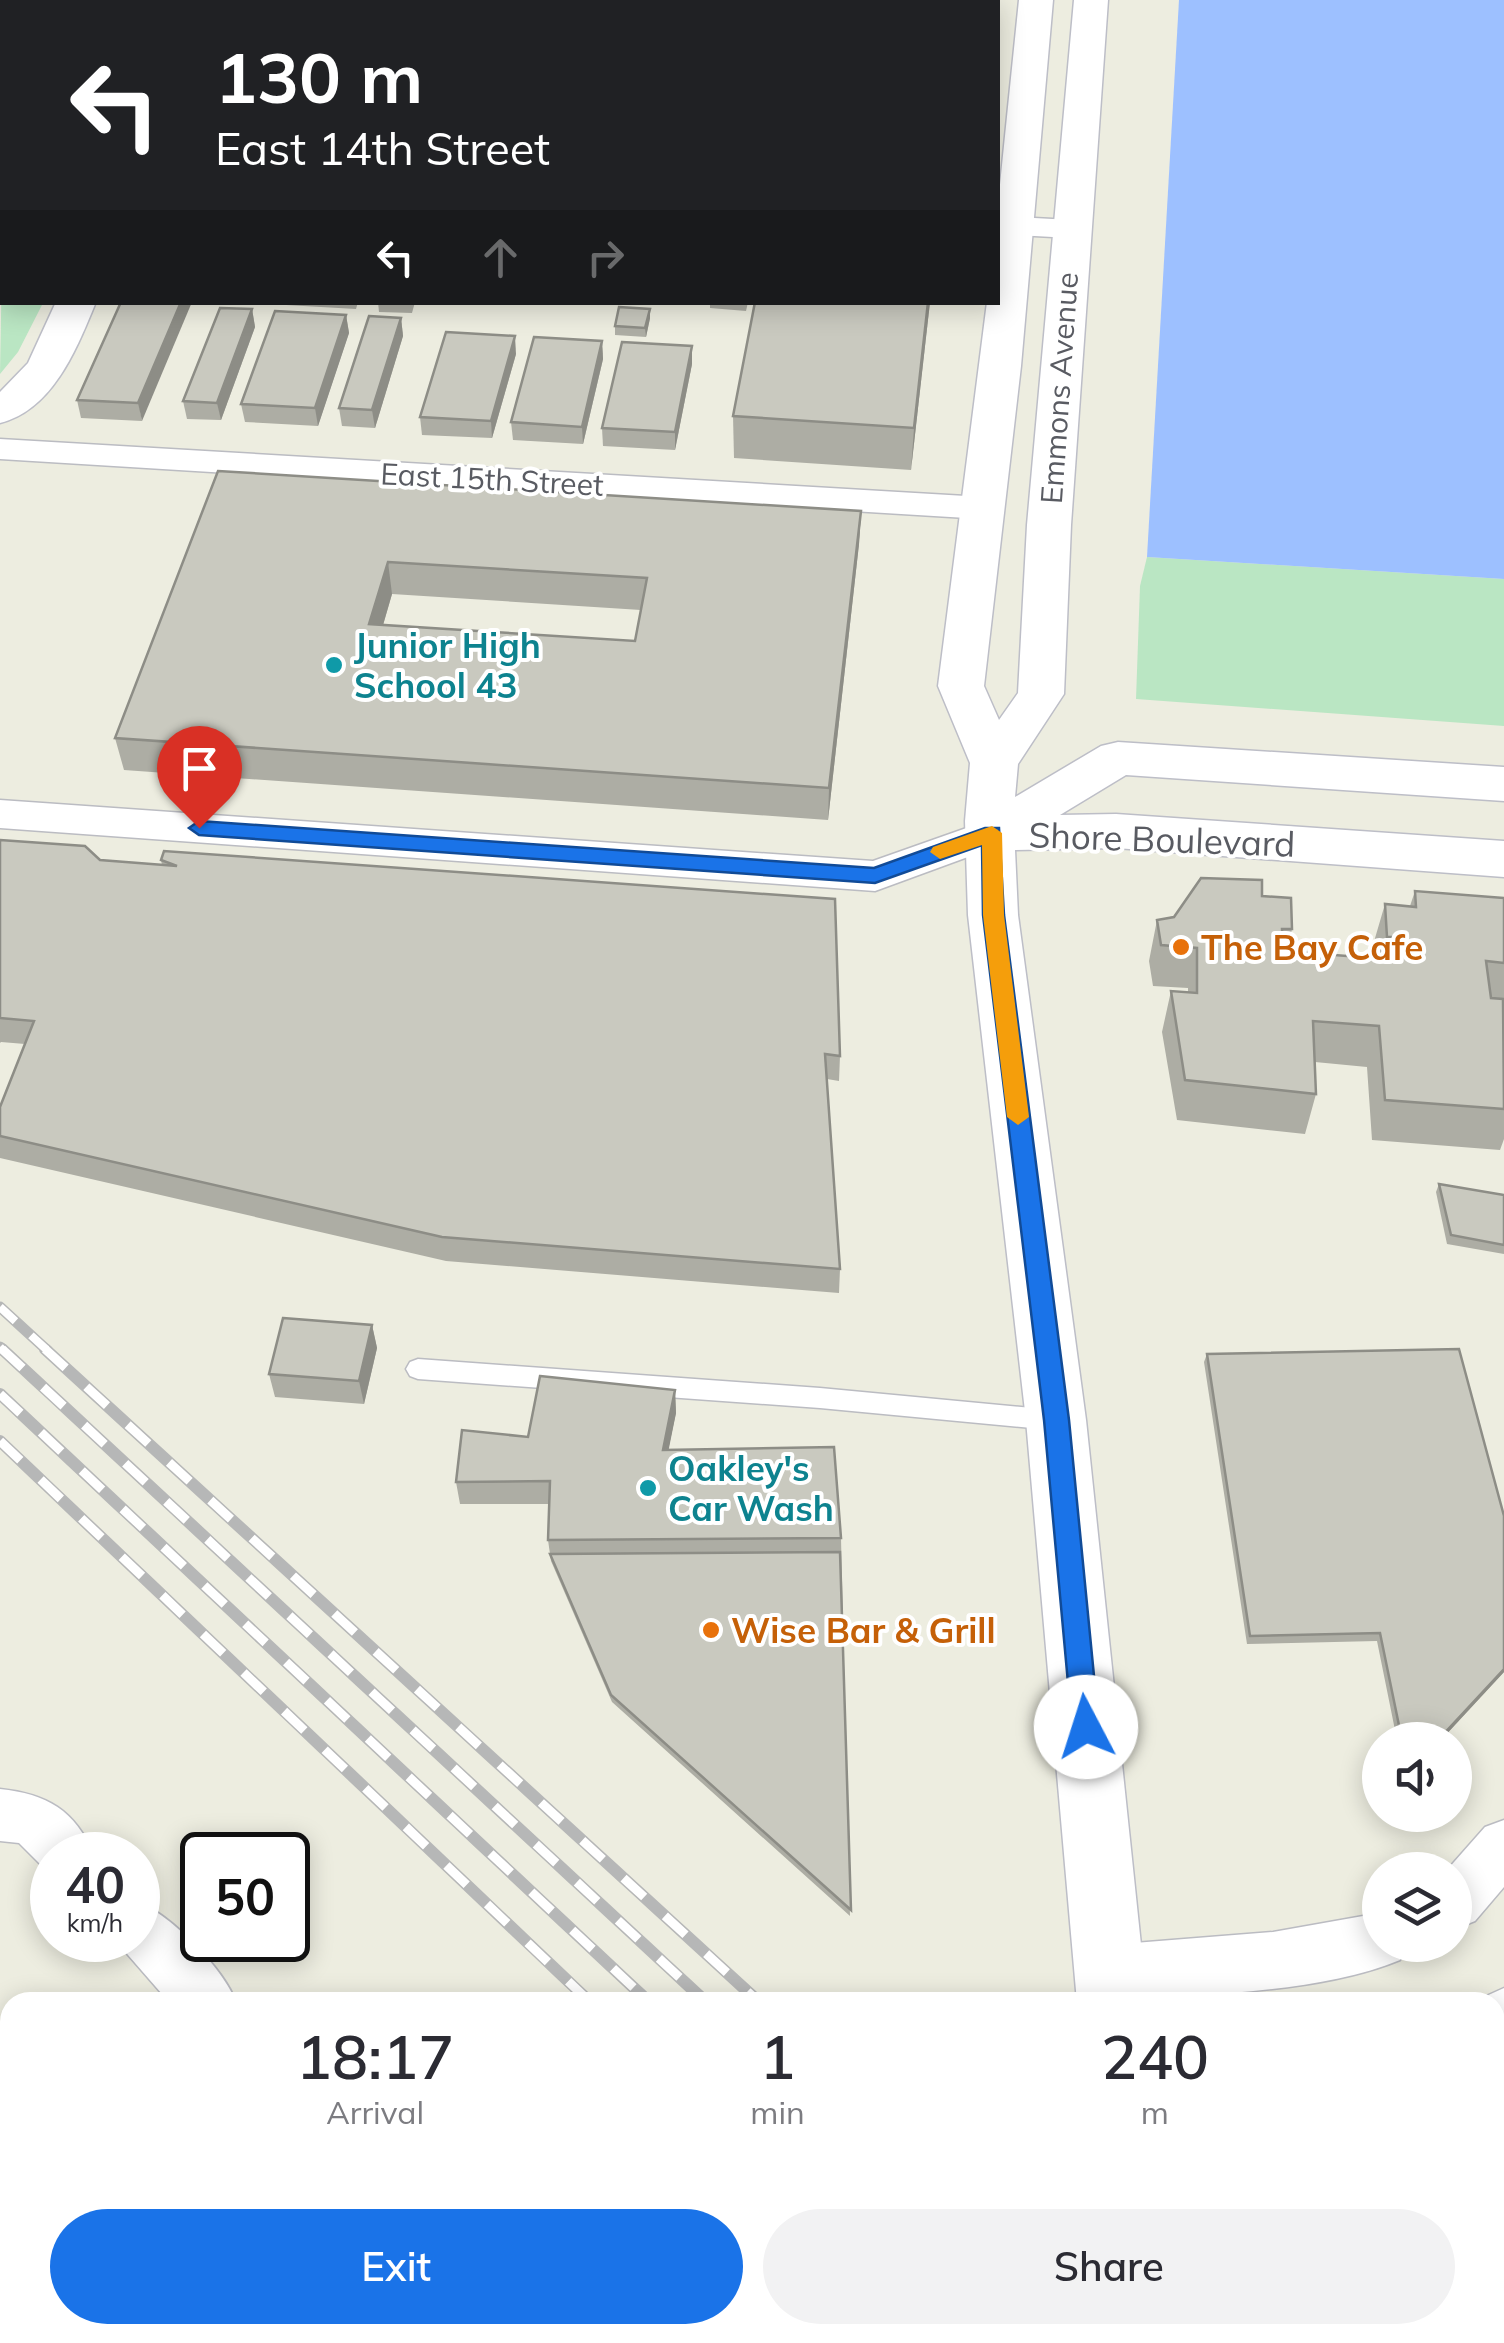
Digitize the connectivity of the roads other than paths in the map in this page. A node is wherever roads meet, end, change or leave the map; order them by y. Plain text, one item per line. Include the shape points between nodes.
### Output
1 (1036, 0) edge
2 (1091, 0) edge
3 (1006, 225) edge
4 (1071, 229) junction
5 (1000, 299) edge
6 (75, 305) edge
7 (999, 305) edge
8 (0, 410) edge
9 (0, 450) edge
10 (983, 508) junction
11 (994, 763) junction
12 (1504, 784) edge
13 (0, 814) edge
14 (992, 833) junction
15 (1504, 858) edge
16 (418, 1369) dead end
17 (1056, 1420) junction
18 (0, 1815) edge
19 (46, 1832) edge
20 (1504, 1846) edge
21 (1472, 1883) edge
22 (1362, 1945) edge
23 (160, 1951) edge
24 (1111, 1988) edge
25 (199, 1992) edge

1 - 3 main road, Emmons Avenue
2 - 4 main road, Emmons Avenue
3 - 4 street
3 - 5 main road, Emmons Avenue
4 - 11 main road, Emmons Avenue via 1041,694
6 - 8 main road via 47,370 29,392
7 - 10 main road, Emmons Avenue
9 - 10 street, East 15th Street
10 - 11 main road, Emmons Avenue via 961,686
11 - 14 main road, Emmons Avenue
12 - 14 main road, Shore Boulevard via 1118,758
13 - 14 street via 875,876
14 - 15 main road, Shore Boulevard via 1116,831
14 - 17 main road, Emmons Avenue via 993,915
16 - 17 lane
17 - 24 main road, Emmons Avenue
18 - 19 street via 32,1818
20 - 21 street
22 - 24 street
23 - 25 street

